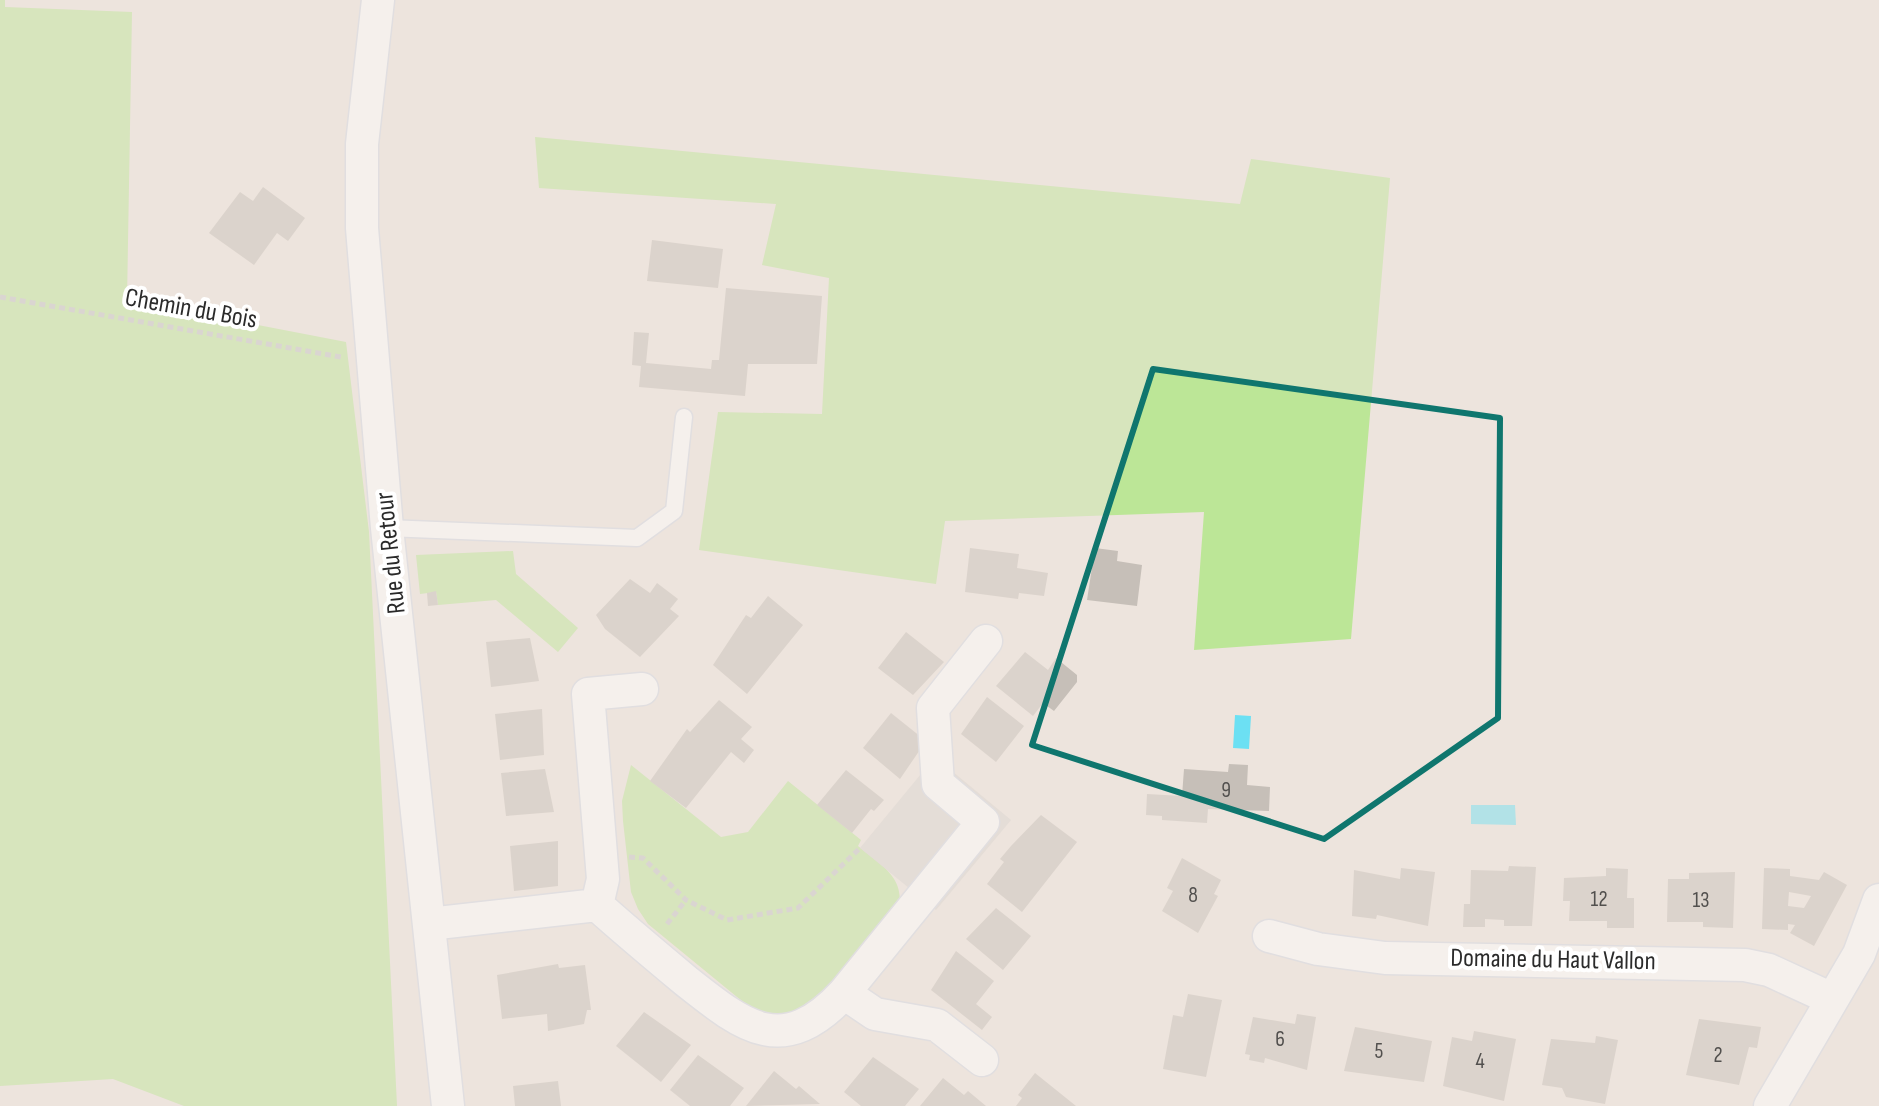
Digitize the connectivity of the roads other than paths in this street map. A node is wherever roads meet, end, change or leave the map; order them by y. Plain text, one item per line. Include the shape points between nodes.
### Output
1 (378, 0) edge
2 (684, 417) dead end
3 (387, 528) junction
4 (986, 641) dead end
5 (642, 689) dead end
6 (1879, 900) edge
7 (597, 905) junction
8 (429, 924) junction
9 (1269, 936) dead end
10 (844, 993) junction
11 (1832, 999) junction
12 (982, 1060) dead end
13 (448, 1106) edge
14 (1770, 1106) edge

1 - 3 street, Rue du Retour via 362,144 362,228
2 - 3 lane via 674,511 637,538
3 - 8 street, Rue du Retour
4 - 10 street via 933,708 938,784 983,822
5 - 7 street via 588,694 603,879
6 - 11 street via 1859,954
7 - 8 street
7 - 10 street via 749,1026 794,1028
8 - 13 street, Rue du Retour
9 - 11 street, Domaine du Haut Vallon via 1330,952 1385,958 1731,963 1769,970
10 - 12 street via 875,1014 937,1025
11 - 14 street

